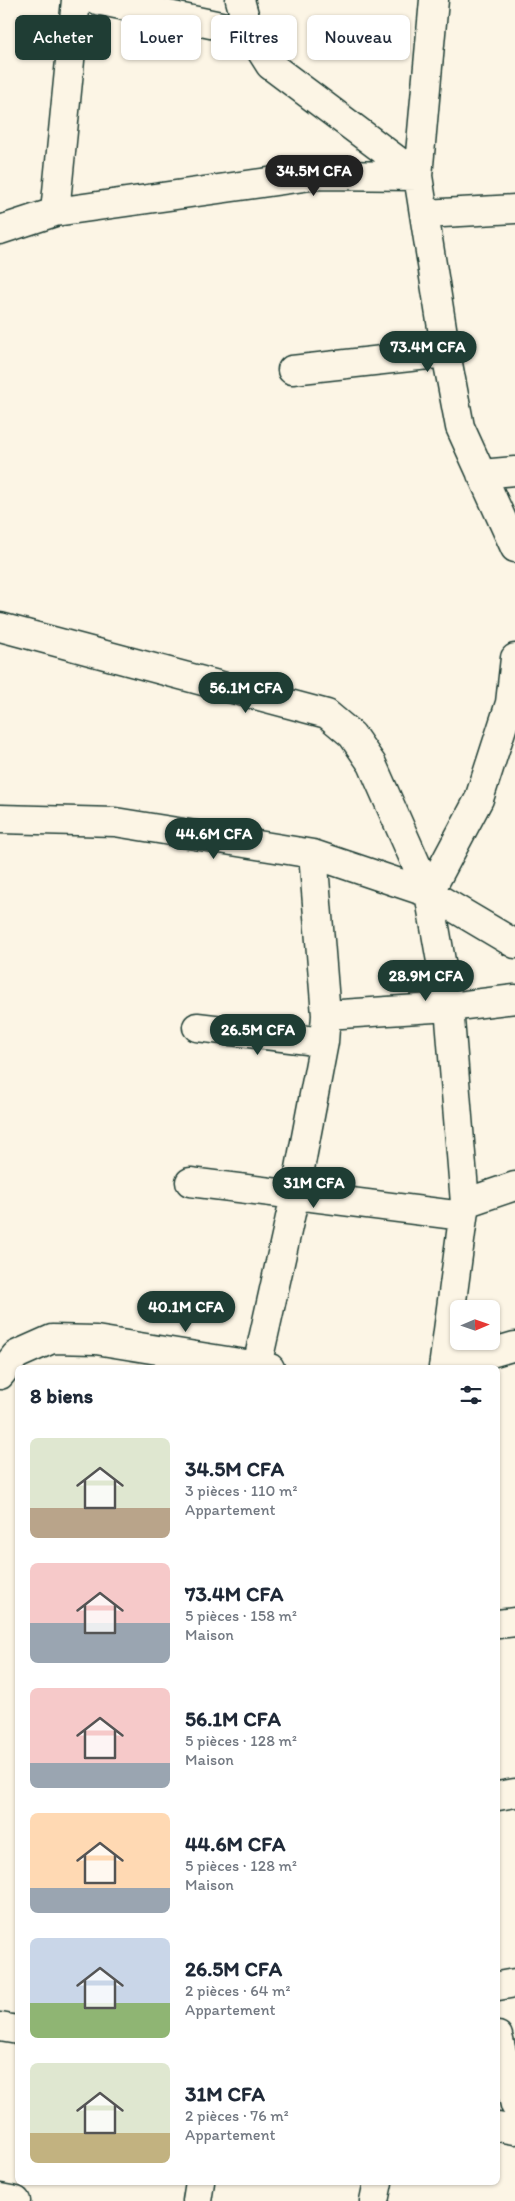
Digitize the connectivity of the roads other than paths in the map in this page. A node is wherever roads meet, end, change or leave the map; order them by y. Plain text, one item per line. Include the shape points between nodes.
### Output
1 (76, 0) edge
2 (97, 0) edge
3 (240, 0) edge
4 (434, 0) edge
5 (244, 15) edge
6 (211, 24) edge
7 (267, 60) edge
8 (418, 176) junction
9 (515, 209) edge
10 (54, 212) junction
11 (424, 214) junction
12 (0, 230) edge
13 (446, 353) junction
14 (292, 370) dead end
15 (515, 471) edge
16 (481, 474) junction
17 (515, 548) edge
18 (0, 627) edge
19 (515, 658) edge
20 (513, 702) edge
21 (0, 820) edge
22 (313, 854) junction
23 (429, 893) junction
24 (515, 944) edge
25 (515, 999) edge
26 (448, 1006) junction
27 (326, 1015) junction
28 (197, 1027) dead end
29 (324, 1042) junction
30 (190, 1182) dead end
31 (515, 1186) edge
32 (295, 1195) junction
33 (464, 1210) junction
34 (515, 1346) edge
35 (257, 1365) edge
36 (263, 1365) edge
37 (443, 1365) edge
38 (450, 1365) edge
39 (0, 1376) edge
40 (515, 1622) edge
41 (500, 1624) edge
42 (515, 1793) edge
43 (500, 1796) edge
44 (515, 1983) edge
45 (500, 1986) edge
46 (0, 2027) edge
47 (15, 2030) edge
48 (500, 2044) edge
49 (515, 2105) edge
50 (500, 2127) edge
51 (515, 2130) edge
52 (200, 2185) edge
53 (377, 2185) edge
54 (0, 2198) edge
55 (16, 2201) edge
56 (197, 2201) edge
57 (374, 2201) edge

1 - 10 street
2 - 6 street
3 - 5 street
4 - 8 street
7 - 8 street
8 - 10 street via 318,175
8 - 11 street
9 - 11 street
10 - 12 street
11 - 13 street
13 - 14 street
13 - 16 street via 460,427
15 - 16 street
16 - 17 street
18 - 23 street via 327,714 352,735 372,764
19 - 20 street
20 - 23 street via 479,799
21 - 22 street via 115,822
22 - 23 street
22 - 27 street
23 - 24 street
23 - 26 street
25 - 26 street
26 - 27 street
26 - 33 street
27 - 29 street
28 - 29 street
29 - 32 street
30 - 32 street
31 - 33 street
32 - 33 street
32 - 36 street
33 - 37 street
34 - 38 street
35 - 39 street via 96,1340 52,1339 16,1355
40 - 41 street
42 - 43 street
44 - 45 street
46 - 47 street
48 - 49 street
50 - 51 street
52 - 56 street
53 - 57 street
54 - 55 street

